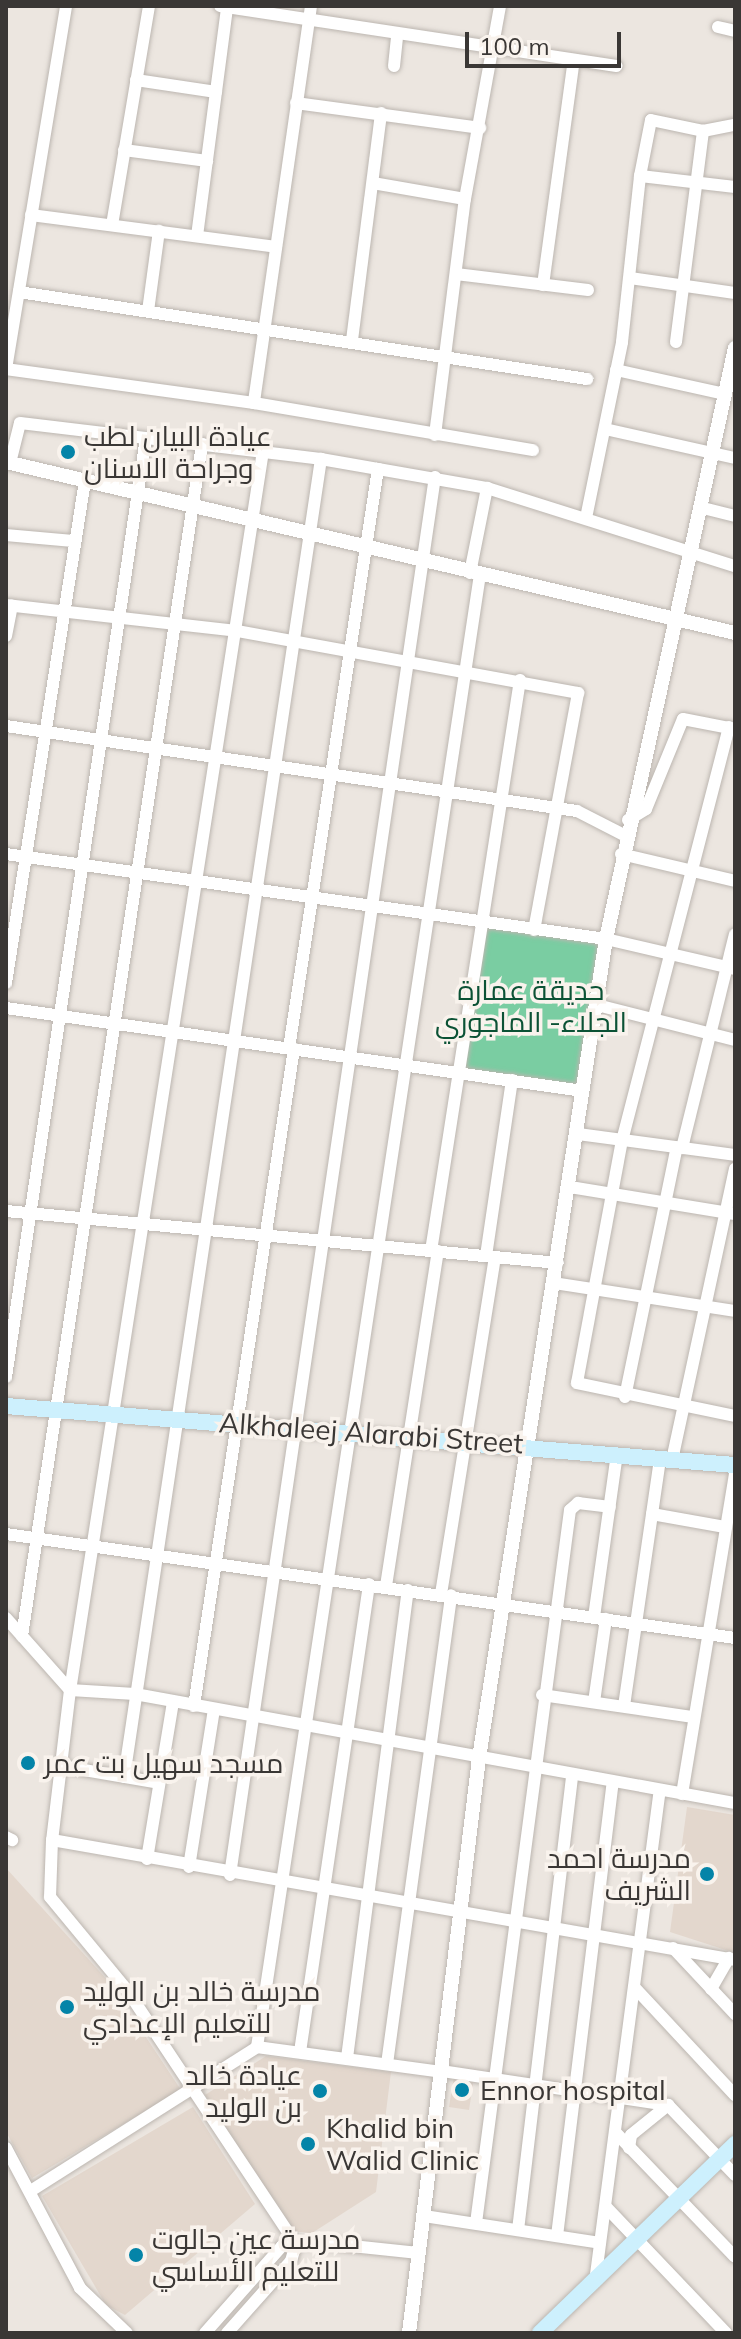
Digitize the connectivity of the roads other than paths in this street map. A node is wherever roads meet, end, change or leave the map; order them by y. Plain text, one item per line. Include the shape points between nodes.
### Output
1 (66, 6) edge
2 (149, 6) edge
3 (220, 6) edge
4 (500, 6) edge
5 (227, 7) edge
6 (310, 13) edge
7 (718, 27) dead end
8 (735, 31) edge
9 (397, 36) junction
10 (496, 50) junction
11 (574, 60) junction
12 (394, 66) dead end
13 (616, 66) dead end
14 (136, 80) junction
15 (216, 92) junction
16 (296, 103) junction
17 (381, 113) junction
18 (735, 125) edge
19 (480, 128) junction
20 (703, 131) junction
21 (124, 150) junction
22 (207, 161) junction
23 (640, 176) junction
24 (696, 182) junction
25 (373, 183) junction
26 (735, 187) edge
27 (465, 199) junction
28 (31, 215) junction
29 (112, 225) junction
30 (159, 231) junction
31 (197, 236) junction
32 (276, 247) junction
33 (456, 274) junction
34 (630, 278) junction
35 (543, 285) junction
36 (683, 285) junction
37 (588, 290) dead end
38 (19, 292) junction
39 (735, 293) edge
40 (148, 311) junction
41 (264, 328) junction
42 (352, 340) junction
43 (676, 342) dead end
44 (735, 348) edge
45 (446, 355) junction
46 (6, 369) edge
47 (616, 370) junction
48 (587, 379) dead end
49 (725, 394) junction
50 (254, 403) junction
51 (6, 420) edge
52 (20, 423) junction
53 (605, 429) junction
54 (435, 435) junction
55 (146, 438) junction
56 (202, 444) junction
57 (533, 450) dead end
58 (263, 451) junction
59 (715, 454) junction
60 (735, 458) edge
61 (321, 459) junction
62 (8, 463) edge
63 (378, 469) junction
64 (435, 477) junction
65 (85, 481) junction
66 (487, 488) junction
67 (138, 494) junction
68 (703, 508) junction
69 (195, 510) junction
70 (735, 516) edge
71 (586, 518) junction
72 (253, 523) junction
73 (6, 535) edge
74 (309, 536) junction
75 (73, 541) junction
76 (363, 549) junction
77 (695, 552) junction
78 (420, 561) junction
79 (735, 566) edge
80 (475, 574) junction
81 (9, 605) edge
82 (63, 608) junction
83 (120, 615) junction
84 (678, 619) junction
85 (177, 623) junction
86 (237, 631) junction
87 (735, 633) edge
88 (6, 636) edge
89 (292, 641) junction
90 (350, 650) junction
91 (406, 659) junction
92 (463, 668) junction
93 (520, 680) junction
94 (6, 726) edge
95 (733, 728) edge
96 (43, 732) junction
97 (101, 740) junction
98 (161, 750) junction
99 (217, 756) junction
100 (274, 765) junction
101 (329, 774) junction
102 (388, 781) junction
103 (444, 790) junction
104 (499, 800) junction
105 (554, 807) junction
106 (628, 820) junction
107 (624, 835) junction
108 (6, 854) edge
109 (621, 854) junction
110 (25, 857) junction
111 (82, 866) junction
112 (694, 871) junction
113 (143, 872) junction
114 (735, 881) edge
115 (197, 882) junction
116 (256, 890) junction
117 (311, 897) junction
118 (368, 905) junction
119 (423, 913) junction
120 (478, 921) junction
121 (534, 930) junction
122 (735, 934) edge
123 (606, 939) junction
124 (674, 953) junction
125 (731, 968) edge
126 (6, 983) edge
127 (597, 1005) junction
128 (6, 1008) edge
129 (62, 1015) junction
130 (658, 1021) junction
131 (118, 1024) junction
132 (175, 1033) junction
133 (711, 1034) junction
134 (735, 1040) edge
135 (233, 1041) junction
136 (292, 1048) junction
137 (346, 1057) junction
138 (402, 1064) junction
139 (456, 1072) junction
140 (512, 1080) junction
141 (583, 1091) junction
142 (578, 1134) junction
143 (622, 1140) junction
144 (680, 1147) junction
145 (735, 1155) edge
146 (735, 1169) edge
147 (570, 1187) junction
148 (614, 1196) junction
149 (665, 1204) junction
150 (6, 1211) edge
151 (730, 1213) edge
152 (32, 1214) junction
153 (89, 1220) junction
154 (145, 1226) junction
155 (205, 1231) junction
156 (264, 1238) junction
157 (320, 1244) junction
158 (379, 1248) junction
159 (434, 1251) junction
160 (490, 1256) junction
161 (558, 1263) junction
162 (554, 1283) junction
163 (594, 1289) junction
164 (647, 1297) junction
165 (706, 1305) junction
166 (735, 1311) edge
167 (6, 1377) edge
168 (625, 1397) junction
169 (6, 1406) edge
170 (60, 1410) junction
171 (682, 1410) junction
172 (116, 1415) junction
173 (735, 1416) edge
174 (177, 1419) junction
175 (235, 1423) junction
176 (293, 1428) junction
177 (352, 1432) junction
178 (409, 1437) junction
179 (462, 1441) junction
180 (530, 1445) junction
181 (617, 1454) junction
182 (666, 1460) junction
183 (735, 1465) edge
184 (735, 1473) edge
185 (610, 1507) junction
186 (652, 1514) junction
187 (725, 1527) junction
188 (6, 1534) edge
189 (42, 1539) junction
190 (95, 1547) junction
191 (157, 1556) junction
192 (213, 1564) junction
193 (270, 1572) junction
194 (327, 1578) junction
195 (369, 1584) junction
196 (386, 1586) junction
197 (408, 1590) junction
198 (446, 1595) junction
199 (501, 1603) junction
200 (554, 1610) junction
201 (6, 1618) edge
202 (600, 1618) junction
203 (636, 1624) junction
204 (706, 1634) junction
205 (22, 1636) junction
206 (735, 1638) edge
207 (70, 1690) junction
208 (135, 1694) junction
209 (542, 1695) junction
210 (173, 1702) junction
211 (594, 1702) junction
212 (194, 1706) junction
213 (624, 1706) junction
214 (214, 1710) junction
215 (693, 1717) junction
216 (252, 1718) junction
217 (306, 1727) junction
218 (348, 1735) junction
219 (387, 1741) junction
220 (428, 1749) junction
221 (479, 1758) junction
222 (61, 1766) junction
223 (532, 1770) junction
224 (572, 1776) junction
225 (124, 1777) junction
226 (159, 1783) junction
227 (613, 1783) junction
228 (660, 1790) junction
229 (682, 1794) junction
230 (735, 1803) edge
231 (52, 1840) junction
232 (147, 1859) junction
233 (189, 1867) junction
234 (230, 1875) junction
235 (282, 1882) junction
236 (326, 1890) junction
237 (367, 1897) junction
238 (408, 1905) junction
239 (461, 1916) junction
240 (511, 1924) junction
241 (554, 1930) junction
242 (595, 1935) junction
243 (641, 1943) junction
244 (673, 1948) junction
245 (732, 1959) edge
246 (636, 1989) junction
247 (711, 1989) junction
248 (735, 2014) edge
249 (257, 2047) junction
250 (300, 2052) junction
251 (347, 2058) junction
252 (387, 2064) junction
253 (439, 2071) junction
254 (495, 2078) junction
255 (537, 2085) junction
256 (193, 2088) junction
257 (578, 2090) junction
258 (735, 2095) edge
259 (622, 2097) junction
260 (668, 2105) junction
261 (617, 2134) junction
262 (735, 2144) edge
263 (6, 2148) edge
264 (629, 2148) junction
265 (719, 2158) junction
266 (735, 2175) edge
267 (32, 2190) junction
268 (679, 2198) junction
269 (606, 2207) junction
270 (424, 2216) junction
271 (476, 2223) junction
272 (518, 2230) junction
273 (557, 2236) junction
274 (637, 2240) junction
275 (600, 2243) junction
276 (296, 2244) junction
277 (418, 2253) junction
278 (735, 2257) edge
279 (595, 2282) junction
280 (127, 2333) edge
281 (206, 2333) edge
282 (227, 2333) edge
283 (409, 2333) edge
284 (540, 2333) edge
285 (726, 2333) edge

1 - 28 street
2 - 14 street
3 - 5 street
4 - 10 street
5 - 6 street
5 - 15 street
6 - 9 street
6 - 16 street
7 - 8 street
9 - 10 street
9 - 12 street
10 - 11 street
10 - 19 street
11 - 13 street
11 - 35 street
14 - 15 street
14 - 21 street
15 - 22 street
16 - 17 street
16 - 32 street
17 - 19 street
17 - 25 street
18 - 20 street
19 - 27 street
20 - 23 street via 651,120
20 - 24 street
21 - 22 street
21 - 29 street
22 - 31 street
23 - 24 street
23 - 34 street
24 - 26 street
24 - 36 street
25 - 27 street
25 - 42 street
27 - 33 street
28 - 29 street
28 - 38 street
29 - 30 street
30 - 31 street
30 - 40 street
31 - 32 street
32 - 41 street
33 - 35 street
33 - 45 street
34 - 36 street
34 - 47 street
35 - 37 street
36 - 39 street
36 - 43 street
38 - 40 street
38 - 46 street
40 - 41 street
41 - 42 street
41 - 50 street
42 - 45 street
44 - 49 street
45 - 48 street
45 - 54 street
46 - 50 street
47 - 49 street
47 - 53 street
49 - 59 street
50 - 54 street
51 - 52 street
52 - 55 street
52 - 62 street
53 - 59 street
53 - 71 street
54 - 57 street
55 - 56 street
55 - 67 street
56 - 58 street
56 - 69 street
58 - 61 street
58 - 72 street
59 - 60 street
59 - 68 street
61 - 63 street
61 - 74 street
62 - 65 street
63 - 64 street
63 - 76 street
64 - 66 street
64 - 78 street
65 - 67 street
65 - 75 street
66 - 71 street
66 - 80 street
67 - 69 street
67 - 83 street
68 - 70 street
68 - 77 street
69 - 72 street
69 - 85 street
71 - 77 street
72 - 74 street
72 - 86 street
73 - 75 street
74 - 76 street
74 - 89 street
75 - 82 street
76 - 78 street
76 - 90 street
77 - 79 street
77 - 84 street
78 - 80 street
78 - 91 street
80 - 84 street
80 - 92 street
81 - 82 street
81 - 88 street
82 - 83 street
82 - 96 street
83 - 85 street
83 - 97 street
84 - 87 street
84 - 106 street
85 - 86 street
85 - 98 street
86 - 89 street
86 - 99 street
89 - 90 street
89 - 100 street
90 - 91 street
90 - 101 street
91 - 92 street
91 - 102 street
92 - 93 street
92 - 103 street
93 - 104 street
93 - 105 street via 578,693
94 - 96 street
95 - 106 street via 683,719 646,809
95 - 112 street
96 - 97 street
96 - 110 street
97 - 98 street
97 - 111 street
98 - 99 street
98 - 113 street
99 - 100 street
99 - 115 street
100 - 101 street
100 - 116 street
101 - 102 street
101 - 117 street
102 - 103 street
102 - 118 street
103 - 104 street
103 - 119 street
104 - 105 street
104 - 120 street
105 - 107 street
105 - 121 street
106 - 107 street
107 - 109 street
108 - 110 street
109 - 112 street
109 - 123 street
110 - 111 street
110 - 126 street
111 - 113 street
111 - 129 street
112 - 114 street
112 - 124 street
113 - 115 street
113 - 131 street
115 - 116 street
115 - 132 street
116 - 117 street
116 - 135 street
117 - 118 street
117 - 136 street
118 - 119 street
118 - 137 street
119 - 120 street
119 - 138 street
120 - 121 street
120 - 139 street
121 - 123 street
122 - 125 street
123 - 124 street
123 - 127 street
124 - 125 street
124 - 130 street
125 - 133 street
127 - 130 street
127 - 141 street
128 - 129 street
129 - 131 street
129 - 152 street
130 - 133 street
130 - 143 street
131 - 132 street
131 - 153 street
132 - 135 street
132 - 154 street
133 - 134 street
133 - 144 street
135 - 136 street
135 - 155 street
136 - 137 street
136 - 156 street
137 - 138 street
137 - 157 street
138 - 139 street
138 - 158 street
139 - 140 street
139 - 159 street
140 - 141 street
140 - 160 street
141 - 142 street
142 - 143 street
142 - 147 street
143 - 144 street
143 - 148 street
144 - 145 street
144 - 149 street
146 - 151 street
147 - 148 street
147 - 161 street
148 - 149 street
148 - 163 street
149 - 151 street
149 - 164 street
150 - 152 street
151 - 165 street
152 - 153 street
152 - 167 street
153 - 154 street
153 - 170 street
154 - 155 street
154 - 172 street
155 - 156 street
155 - 174 street
156 - 157 street
156 - 175 street
157 - 158 street
157 - 176 street
158 - 159 street
158 - 177 street
159 - 160 street
159 - 178 street
160 - 161 street
160 - 179 street
161 - 162 street
162 - 163 street
162 - 180 street
163 - 164 street
163 - 168 street via 577,1383
164 - 165 street
164 - 168 street
165 - 166 street
165 - 171 street
168 - 171 street
169 - 170 main road, Alkhaleej Alarabi Street
170 - 172 main road, Alkhaleej Alarabi Street
170 - 189 street
171 - 173 street
171 - 182 street
172 - 174 main road, Alkhaleej Alarabi Street
172 - 190 street
174 - 175 main road, Alkhaleej Alarabi Street
174 - 191 street
175 - 176 main road, Alkhaleej Alarabi Street
175 - 192 street
176 - 177 main road, Alkhaleej Alarabi Street
176 - 193 street
177 - 178 main road, Alkhaleej Alarabi Street
177 - 194 street
178 - 179 main road, Alkhaleej Alarabi Street
178 - 196 street
179 - 180 main road, Alkhaleej Alarabi Street
179 - 198 street
180 - 181 main road, Alkhaleej Alarabi Street
180 - 199 street
181 - 182 main road, Alkhaleej Alarabi Street
181 - 185 street
182 - 183 main road, Alkhaleej Alarabi Street
182 - 186 street
184 - 187 street
185 - 200 street via 572,1506
185 - 202 street
186 - 187 street
186 - 203 street
187 - 204 street
188 - 189 street
189 - 190 street
189 - 205 street
190 - 191 street
190 - 207 street
191 - 192 street
191 - 208 street
192 - 193 street
192 - 212 street
193 - 194 street
193 - 216 street
194 - 195 street
194 - 217 street
195 - 196 street
195 - 218 street
196 - 197 street
197 - 198 street
197 - 219 street
198 - 199 street
198 - 220 street
199 - 200 street
199 - 221 street
200 - 202 street
200 - 209 street
201 - 205 street
202 - 203 street
202 - 211 street
203 - 204 street
203 - 213 street
204 - 206 street
204 - 215 street
205 - 207 street
207 - 208 street
207 - 222 street
208 - 210 street
208 - 225 street
209 - 211 street
209 - 223 street
210 - 212 street
210 - 226 street
211 - 213 street
212 - 214 street
213 - 215 street
214 - 216 street
214 - 233 street
215 - 229 street
216 - 217 street
216 - 234 street
217 - 218 street
217 - 235 street
218 - 219 street
218 - 236 street
219 - 220 street
219 - 237 street
220 - 221 street
220 - 238 street
221 - 223 street
221 - 239 street
222 - 225 street
222 - 231 street
223 - 224 street
223 - 240 street
224 - 227 street
224 - 241 street
225 - 226 street
226 - 232 street
227 - 228 street
227 - 242 street
228 - 229 street
228 - 243 street
229 - 230 street
231 - 232 street
231 - 256 street via 50,1897 127,1990
232 - 233 street
233 - 234 street
234 - 235 street
235 - 236 street
235 - 249 street
236 - 237 street
236 - 250 street
237 - 238 street
237 - 251 street
238 - 239 street
238 - 252 street
239 - 240 street
239 - 253 street
240 - 241 street
240 - 254 street
241 - 242 street
241 - 255 street
242 - 243 street
242 - 257 street
243 - 244 street
243 - 246 street
244 - 245 street
244 - 247 street
245 - 247 street
246 - 258 street
246 - 259 street
247 - 248 street
249 - 250 street
249 - 256 street
250 - 251 street
251 - 252 street
252 - 253 street
253 - 254 street
253 - 270 street
254 - 255 street
254 - 271 street
255 - 257 street
255 - 272 street
256 - 267 street
256 - 276 street
257 - 259 street
257 - 273 street
259 - 260 street
259 - 261 street
260 - 264 street via 631,2135
260 - 265 street
261 - 264 street
261 - 269 street
262 - 265 main road
263 - 267 street
264 - 268 street
265 - 266 street
265 - 268 main road
267 - 280 street via 80,2288
268 - 274 main road
268 - 278 street
269 - 274 street
269 - 275 street
270 - 271 street
270 - 277 street
271 - 272 street
272 - 273 street
273 - 275 street
274 - 279 main road
274 - 285 street
275 - 279 street
276 - 277 street
276 - 281 street via 282,2246
276 - 282 street via 291,2261
277 - 283 street
279 - 284 main road

